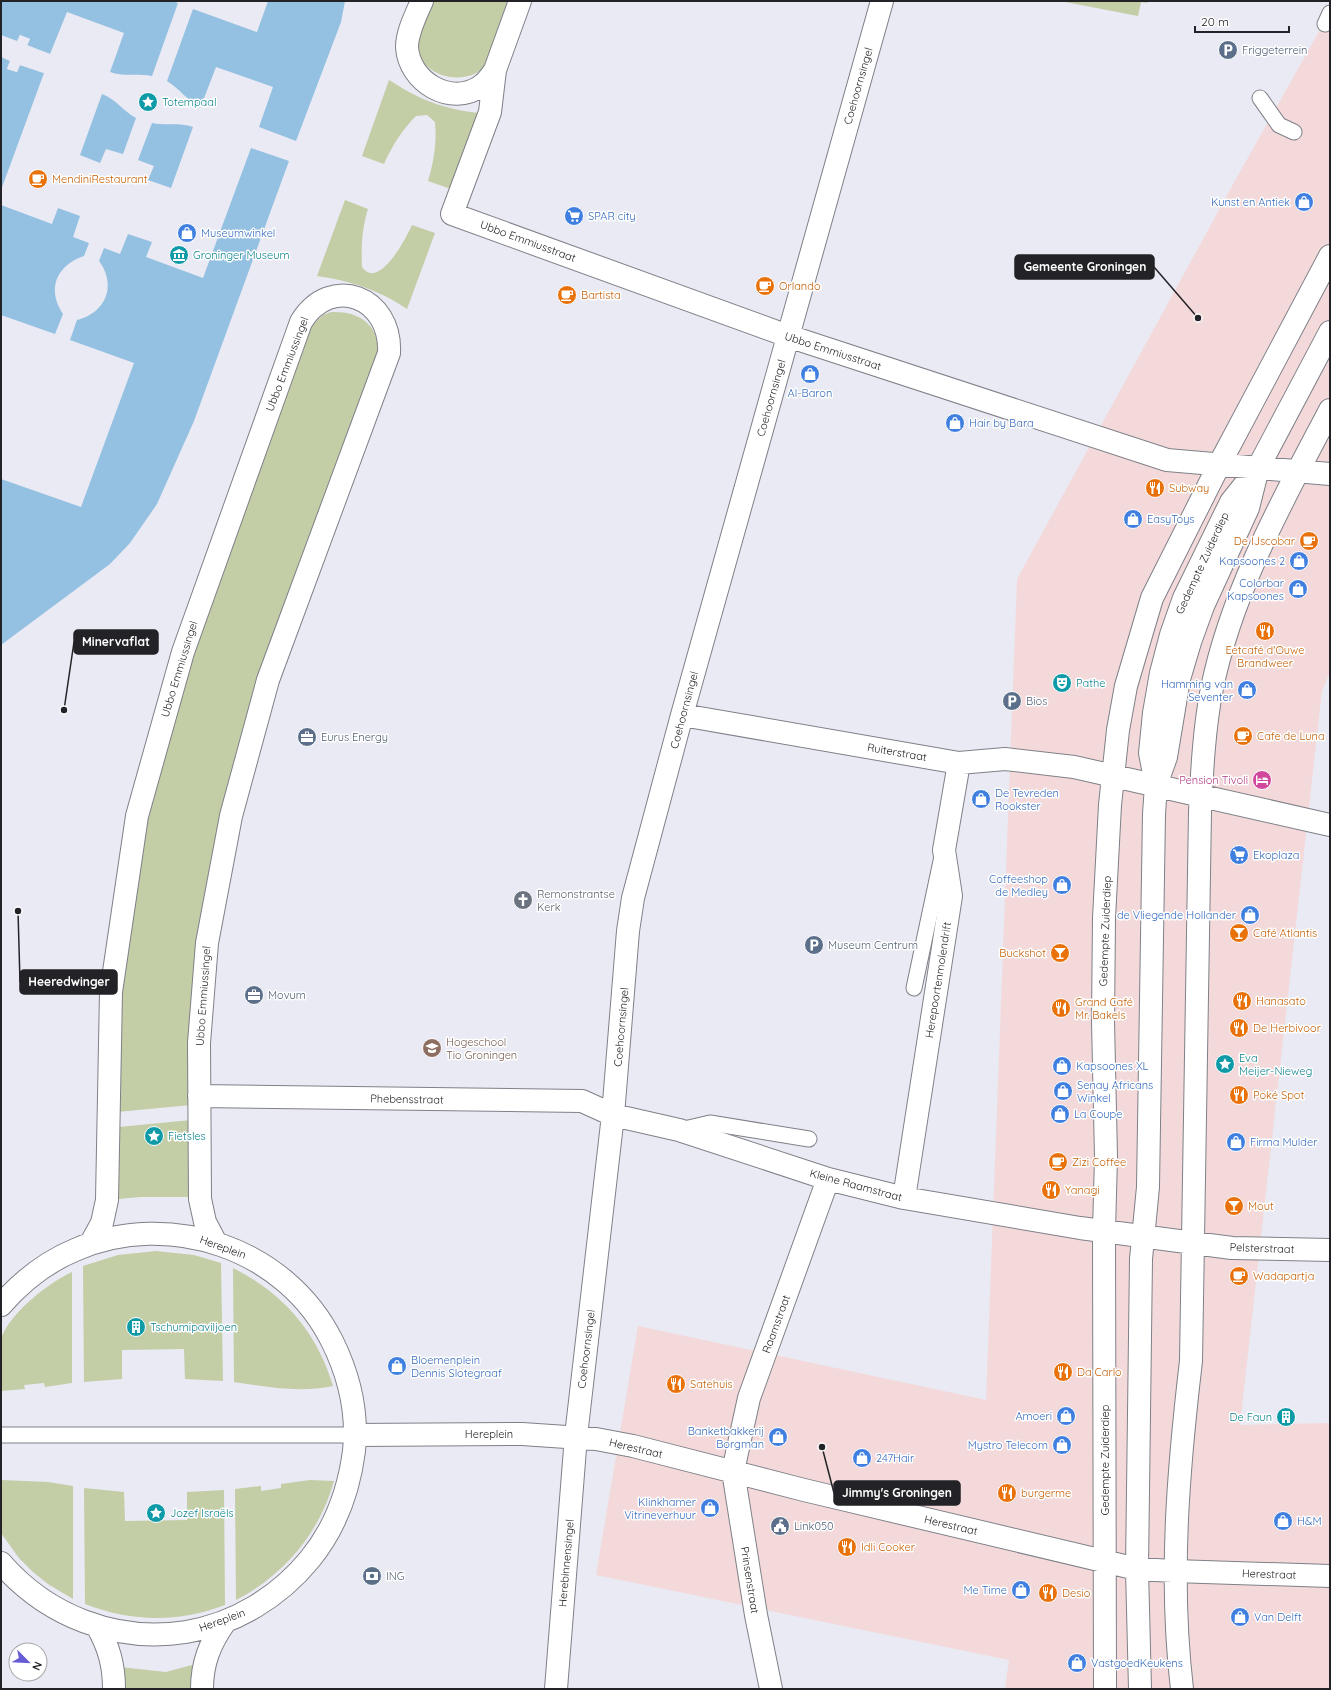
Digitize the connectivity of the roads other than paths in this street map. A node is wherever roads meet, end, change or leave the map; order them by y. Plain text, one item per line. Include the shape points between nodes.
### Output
1 (422, 1) edge
2 (520, 1) edge
3 (882, 1) edge
4 (495, 70) junction
5 (1260, 98) dead end
6 (1294, 132) dead end
7 (1330, 256) edge
8 (1330, 332) edge
9 (788, 336) junction
10 (1330, 410) edge
11 (1219, 465) junction
12 (1258, 468) junction
13 (1297, 472) junction
14 (1330, 474) edge
15 (682, 715) junction
16 (959, 762) junction
17 (1113, 776) junction
18 (1156, 785) junction
19 (1201, 795) junction
20 (1330, 825) edge
21 (944, 850) junction
22 (914, 988) dead end
23 (199, 1096) junction
24 (613, 1115) junction
25 (679, 1130) junction
26 (809, 1139) dead end
27 (828, 1178) junction
28 (904, 1198) junction
29 (1104, 1231) junction
30 (1143, 1236) junction
31 (91, 1243) junction
32 (216, 1243) junction
33 (1194, 1243) junction
34 (1330, 1250) edge
35 (1, 1305) edge
36 (1, 1435) edge
37 (354, 1435) junction
38 (576, 1436) junction
39 (732, 1471) junction
40 (1105, 1562) junction
41 (1, 1563) edge
42 (1137, 1569) junction
43 (1174, 1571) junction
44 (1330, 1576) edge
45 (225, 1622) junction
46 (97, 1626) junction
47 (114, 1689) edge
48 (202, 1689) edge
49 (556, 1689) edge
50 (771, 1689) edge
51 (1105, 1689) edge
52 (1140, 1689) edge
53 (1182, 1689) edge

1 - 4 street via 408,36 407,46 412,66 418,76 439,90 461,94 481,86
2 - 4 street
3 - 9 street, Coehoornsingel
4 - 9 street, Ubbo Emmiusstraat via 490,112 452,214
5 - 6 lane via 1279,125
7 - 11 street, Gedempte Zuiderdiep
8 - 12 street, Gedempte Zuiderdiep
9 - 11 street, Ubbo Emmiusstraat via 1167,460
9 - 15 street, Coehoornsingel
10 - 13 street
11 - 12 street
11 - 17 street, Gedempte Zuiderdiep via 1152,598 1126,686
12 - 13 street
12 - 18 street, Gedempte Zuiderdiep via 1248,508 1203,606 1190,642 1171,718 1166,757
13 - 14 street
13 - 19 street via 1244,584 1220,653 1206,724
15 - 16 street, Ruiterstraat
15 - 24 street, Coehoornsingel via 633,898
16 - 17 street, Ruiterstraat via 1006,752
16 - 21 street, Herepoortenmolendrift
17 - 18 street
17 - 29 street, Gedempte Zuiderdiep via 1104,918
18 - 19 street
18 - 30 street, Gedempte Zuiderdiep via 1148,1187
19 - 20 street
19 - 33 street
21 - 22 lane
21 - 28 street, Herepoortenmolendrift via 951,896
23 - 24 street, Phebensstraat via 582,1101
23 - 31 street, Ubbo Emmiussingel via 199,1043 207,943 231,816 268,680 389,353 388,330 383,319 368,304 348,296 326,298 315,304 301,322 183,652 139,809 111,992 107,1200 102,1223
23 - 32 street, Ubbo Emmiussingel via 202,1211
24 - 25 street, Kleine Raamstraat
24 - 38 street, Coehoornsingel
25 - 26 lane via 710,1123
25 - 27 street, Kleine Raamstraat
27 - 28 street, Kleine Raamstraat
27 - 39 street, Raamstraat via 749,1398
28 - 29 street, Kleine Raamstraat
29 - 30 street
29 - 40 street, Gedempte Zuiderdiep
30 - 33 street
30 - 42 street, Gedempte Zuiderdiep
31 - 32 street, Hereplein via 123,1236 156,1233 188,1236
31 - 35 street, Hereplein via 47,1265 21,1284
32 - 37 street, Hereplein via 240,1252 268,1268 312,1309 330,1337 343,1366 351,1398
33 - 34 street, Pelsterstraat via 1232,1248
33 - 43 street via 1191,1361 1181,1448
36 - 37 lane, Hereplein
37 - 38 street, Hereplein
37 - 45 street, Hereplein via 353,1463 345,1495 332,1525 318,1548 305,1566 281,1589 255,1607
38 - 39 street, Herestraat via 634,1446
38 - 49 street, Herebinnensingel
39 - 40 street, Herestraat
39 - 50 street, Prinsenstraat
40 - 42 street, Herestraat
40 - 51 street, Gedempte Zuiderdiep
41 - 46 street, Hereplein via 25,1588 45,1602 66,1614
42 - 43 street, Herestraat
42 - 52 street, Gedempte Zuiderdiep
43 - 44 street, Herestraat
43 - 53 street via 1175,1619
45 - 46 street, Hereplein via 194,1631 162,1634 129,1633
45 - 48 street via 207,1653 202,1672
46 - 47 street via 112,1660

